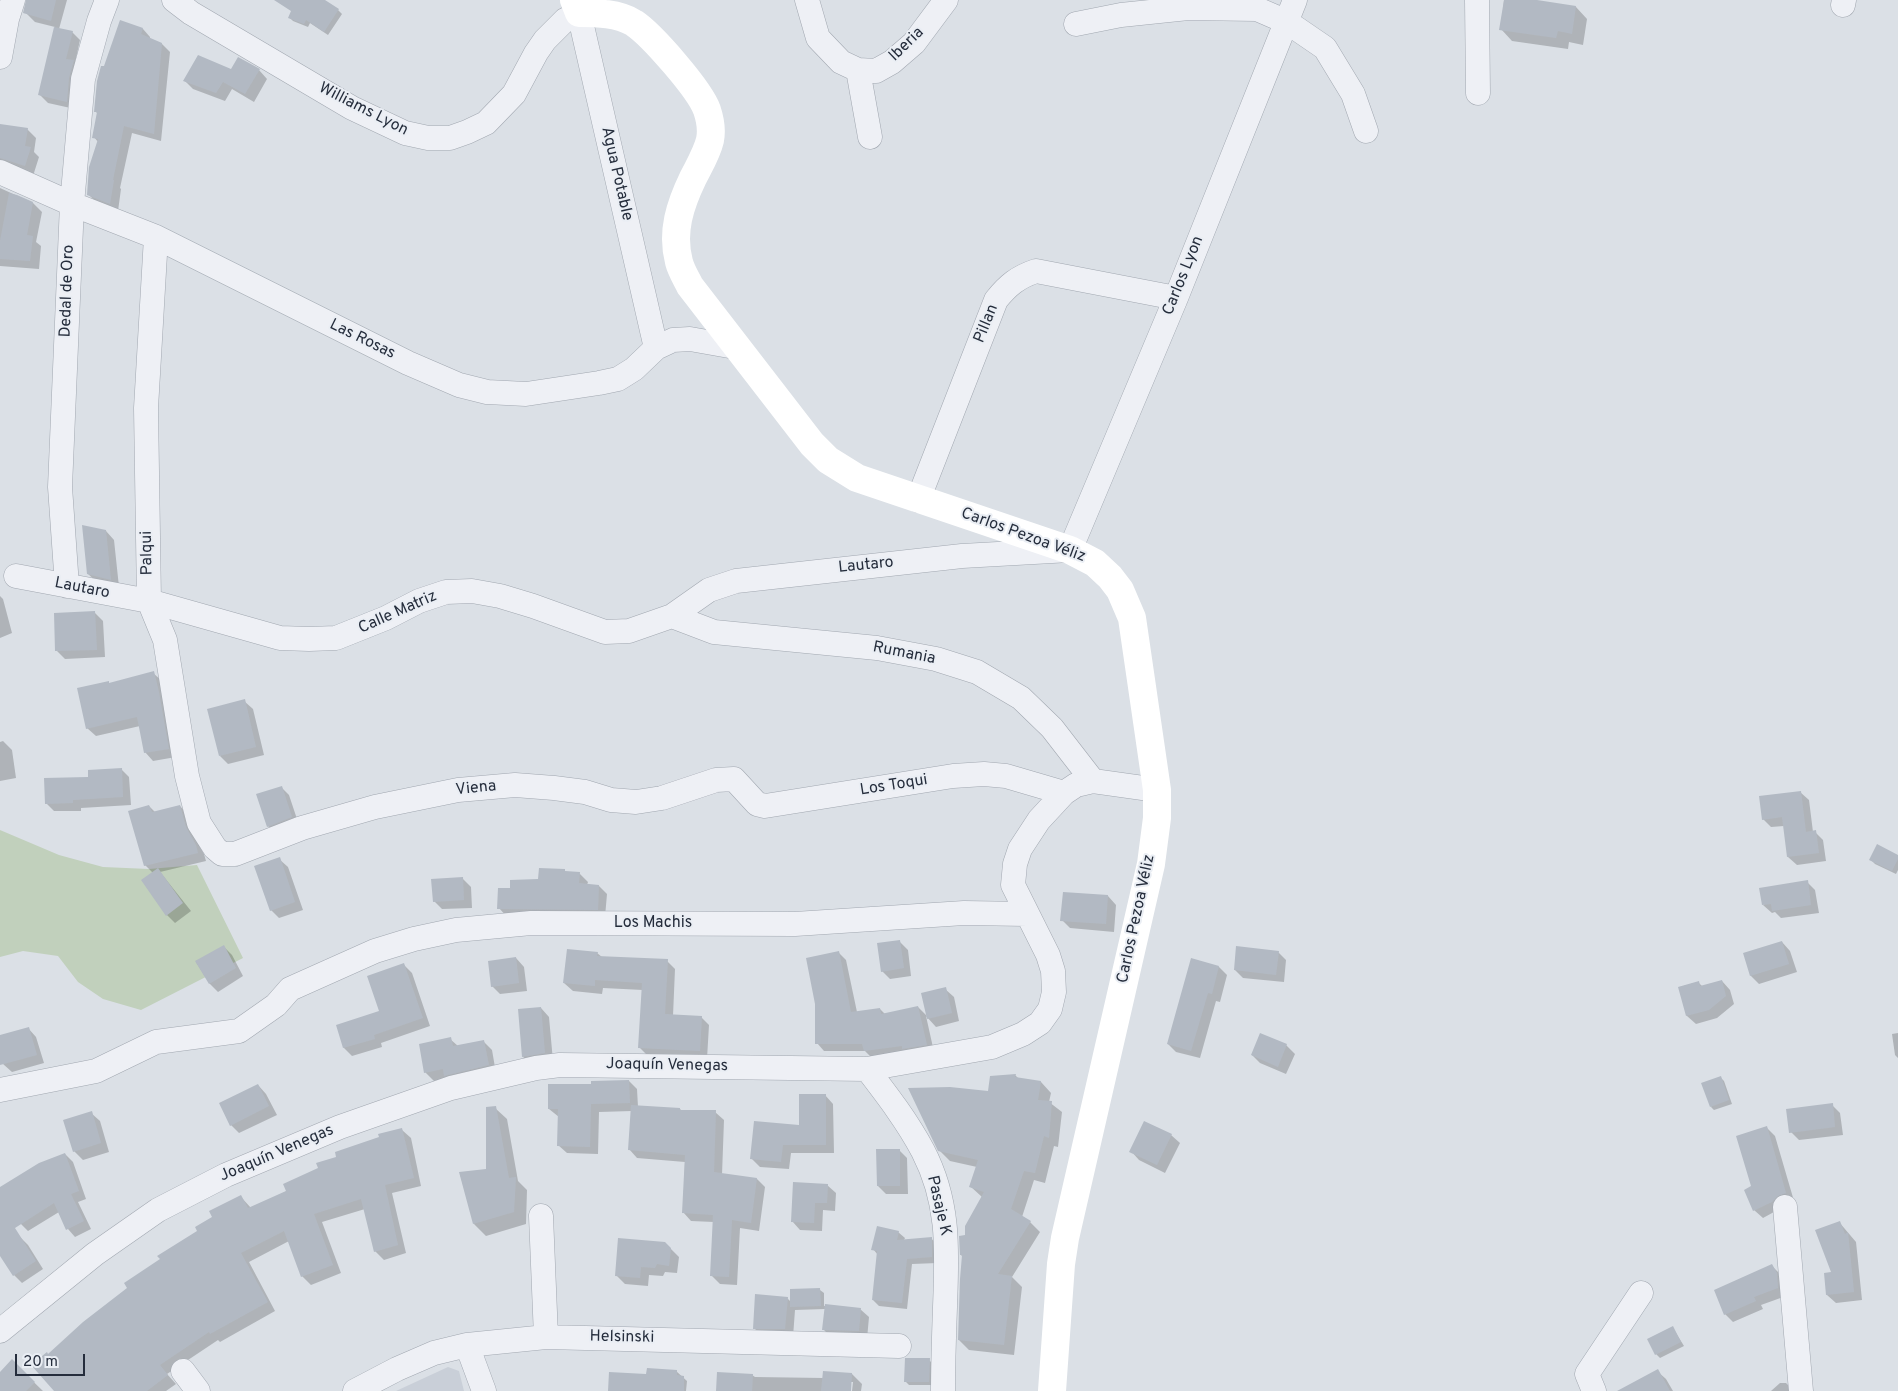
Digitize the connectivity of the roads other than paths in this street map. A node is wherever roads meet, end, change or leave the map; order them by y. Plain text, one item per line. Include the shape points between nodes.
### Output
1 (13, 0) edge
2 (107, 0) edge
3 (174, 0) edge
4 (807, 0) edge
5 (946, 0) edge
6 (1295, 0) edge
7 (1477, 0) edge
8 (576, 6) edge
9 (622, 8) edge
10 (1287, 22) junction
11 (1076, 24) dead end
12 (0, 56) edge
13 (858, 70) junction
14 (1478, 93) dead end
15 (1366, 131) dead end
16 (870, 137) dead end
17 (0, 172) edge
18 (72, 204) junction
19 (156, 237) junction
20 (1176, 298) junction
21 (735, 347) junction
22 (656, 348) junction
23 (918, 500) junction
24 (1070, 550) junction
25 (16, 576) dead end
26 (67, 586) junction
27 (149, 601) junction
28 (672, 616) junction
29 (734, 779) joint
30 (1093, 781) junction
31 (1157, 790) junction
32 (1064, 793) junction
33 (222, 854) joint
34 (1027, 914) junction
35 (867, 1068) junction
36 (0, 1090) edge
37 (1785, 1207) dead end
38 (541, 1216) dead end
39 (1641, 1293) dead end
40 (0, 1331) edge
41 (546, 1336) junction
42 (467, 1345) junction
43 (899, 1346) dead end
44 (182, 1370) dead end
45 (198, 1391) edge
46 (355, 1391) edge
47 (484, 1391) edge
48 (943, 1391) edge
49 (1052, 1391) edge
50 (1594, 1391) edge
51 (1801, 1391) edge

1 - 12 street
2 - 18 street, Dedal de Oro via 83,79
3 - 8 street, Williams Lyon via 352,108 405,133 428,138 450,138 486,123 514,94 536,53
4 - 13 street via 818,38 841,62
5 - 13 street, Iberia via 914,43 892,62 876,71
6 - 10 street, Carlos Lyon
7 - 14 street
8 - 9 main road, Carlos Pezoa Véliz via 595,13
8 - 22 street, Agua Potable
9 - 21 main road, Carlos Pezoa Véliz via 686,78 706,108 711,124 710,140 678,215 675,237 679,262 690,286
10 - 11 street via 1257,9 1188,8 1121,15
10 - 15 street via 1325,48 1353,94
10 - 20 street, Carlos Lyon
13 - 16 street
17 - 18 street, Las Rosas
18 - 19 street, Las Rosas
18 - 26 street, Dedal de Oro via 60,487
19 - 22 street, Las Rosas via 408,363 459,385 487,392 526,394 599,383 634,369
19 - 27 street, Palqui via 146,408
20 - 23 street, Pillan via 1036,271 1009,284 996,300
20 - 24 street, Carlos Lyon
21 - 22 street, Las Rosas via 690,339 673,340
21 - 23 main road, Carlos Pezoa Véliz via 828,460 857,478
23 - 24 main road, Carlos Pezoa Véliz
24 - 28 street, Lautaro via 962,556 736,581 710,590
24 - 31 main road, Carlos Pezoa Véliz via 1095,563 1110,577 1120,590 1132,618
25 - 26 street, Lautaro
26 - 27 street, Lautaro
27 - 28 street, Calle Matriz via 280,638 309,639 336,638 446,592 472,591 500,596 605,632 629,631
27 - 33 street, Palqui via 165,640 186,776 199,823 208,840
28 - 30 street, Rumania via 714,632 877,648 936,659 977,672 1021,698 1052,728
29 - 32 street, Los Toqui via 757,804 765,806 953,776 984,774 1006,776
29 - 33 street, Viena via 716,780 662,798 636,802 611,800 585,792 515,785 458,790 375,807 302,828 235,854
30 - 31 street, Joaquín Venegas
30 - 32 street, Joaquín Venegas via 1076,785
31 - 49 main road, Carlos Pezoa Véliz via 1151,864 1065,1238
32 - 34 street, Joaquín Venegas via 1039,820 1020,849 1015,864 1013,885
34 - 35 street, Joaquín Venegas via 1053,971 1054,992 1050,1009 1040,1023 992,1047
34 - 36 street, Los Machis via 964,913 795,924 531,923 456,930 375,952 290,989 276,1005 239,1031 156,1042 96,1071
35 - 40 street, Joaquín Venegas via 560,1065 451,1088 340,1127 226,1175 158,1210 95,1254
35 - 48 street, Pasaje K via 909,1128 938,1188 947,1248
37 - 51 street
38 - 41 street
39 - 50 street via 1587,1374
41 - 42 street, Helsinski
41 - 43 street, Helsinski
42 - 46 street, Helsinski via 434,1353
42 - 47 street
44 - 45 street

